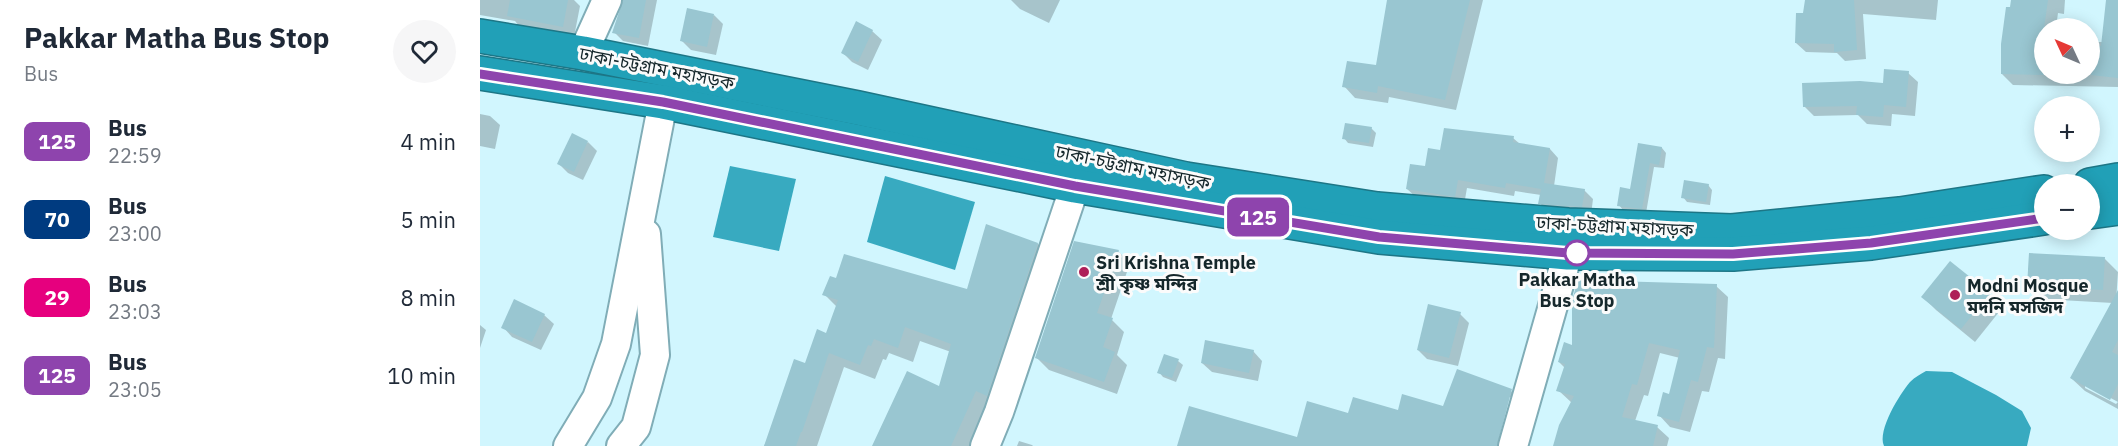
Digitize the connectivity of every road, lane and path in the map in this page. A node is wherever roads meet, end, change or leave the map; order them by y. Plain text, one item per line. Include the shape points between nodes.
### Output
1 (607, 0) edge
2 (480, 36) edge
3 (583, 53) junction
4 (480, 74) edge
5 (663, 102) junction
6 (2118, 180) edge
7 (2100, 183) edge
8 (1075, 186) junction
9 (2034, 194) edge
10 (643, 202) junction
11 (2118, 208) edge
12 (2100, 211) edge
13 (2034, 219) edge
14 (1568, 253) junction
15 (568, 446) edge
16 (621, 446) edge
17 (986, 446) edge
18 (1513, 446) edge

1 - 3 street
2 - 3 highway, ঢাকা-চট্টগ্রাম মহাসড়ক
3 - 9 highway, ঢাকা-চট্টগ্রাম মহাসড়ক via 1186,179 1377,209 1568,225 1732,231 1900,214
4 - 5 highway, ঢাকা-চট্টগ্রাম মহাসড়ক
5 - 8 highway, ঢাকা-চট্টগ্রাম মহাসড়ক
5 - 10 street
6 - 7 highway
8 - 14 highway, ঢাকা-চট্টগ্রাম মহাসড়ক via 1379,237
8 - 17 street
10 - 15 street via 616,344 597,398
10 - 16 street via 655,355 636,427
11 - 12 highway
13 - 14 highway, ঢাকা-চট্টগ্রাম মহাসড়ক via 1871,243 1733,254
14 - 18 street

